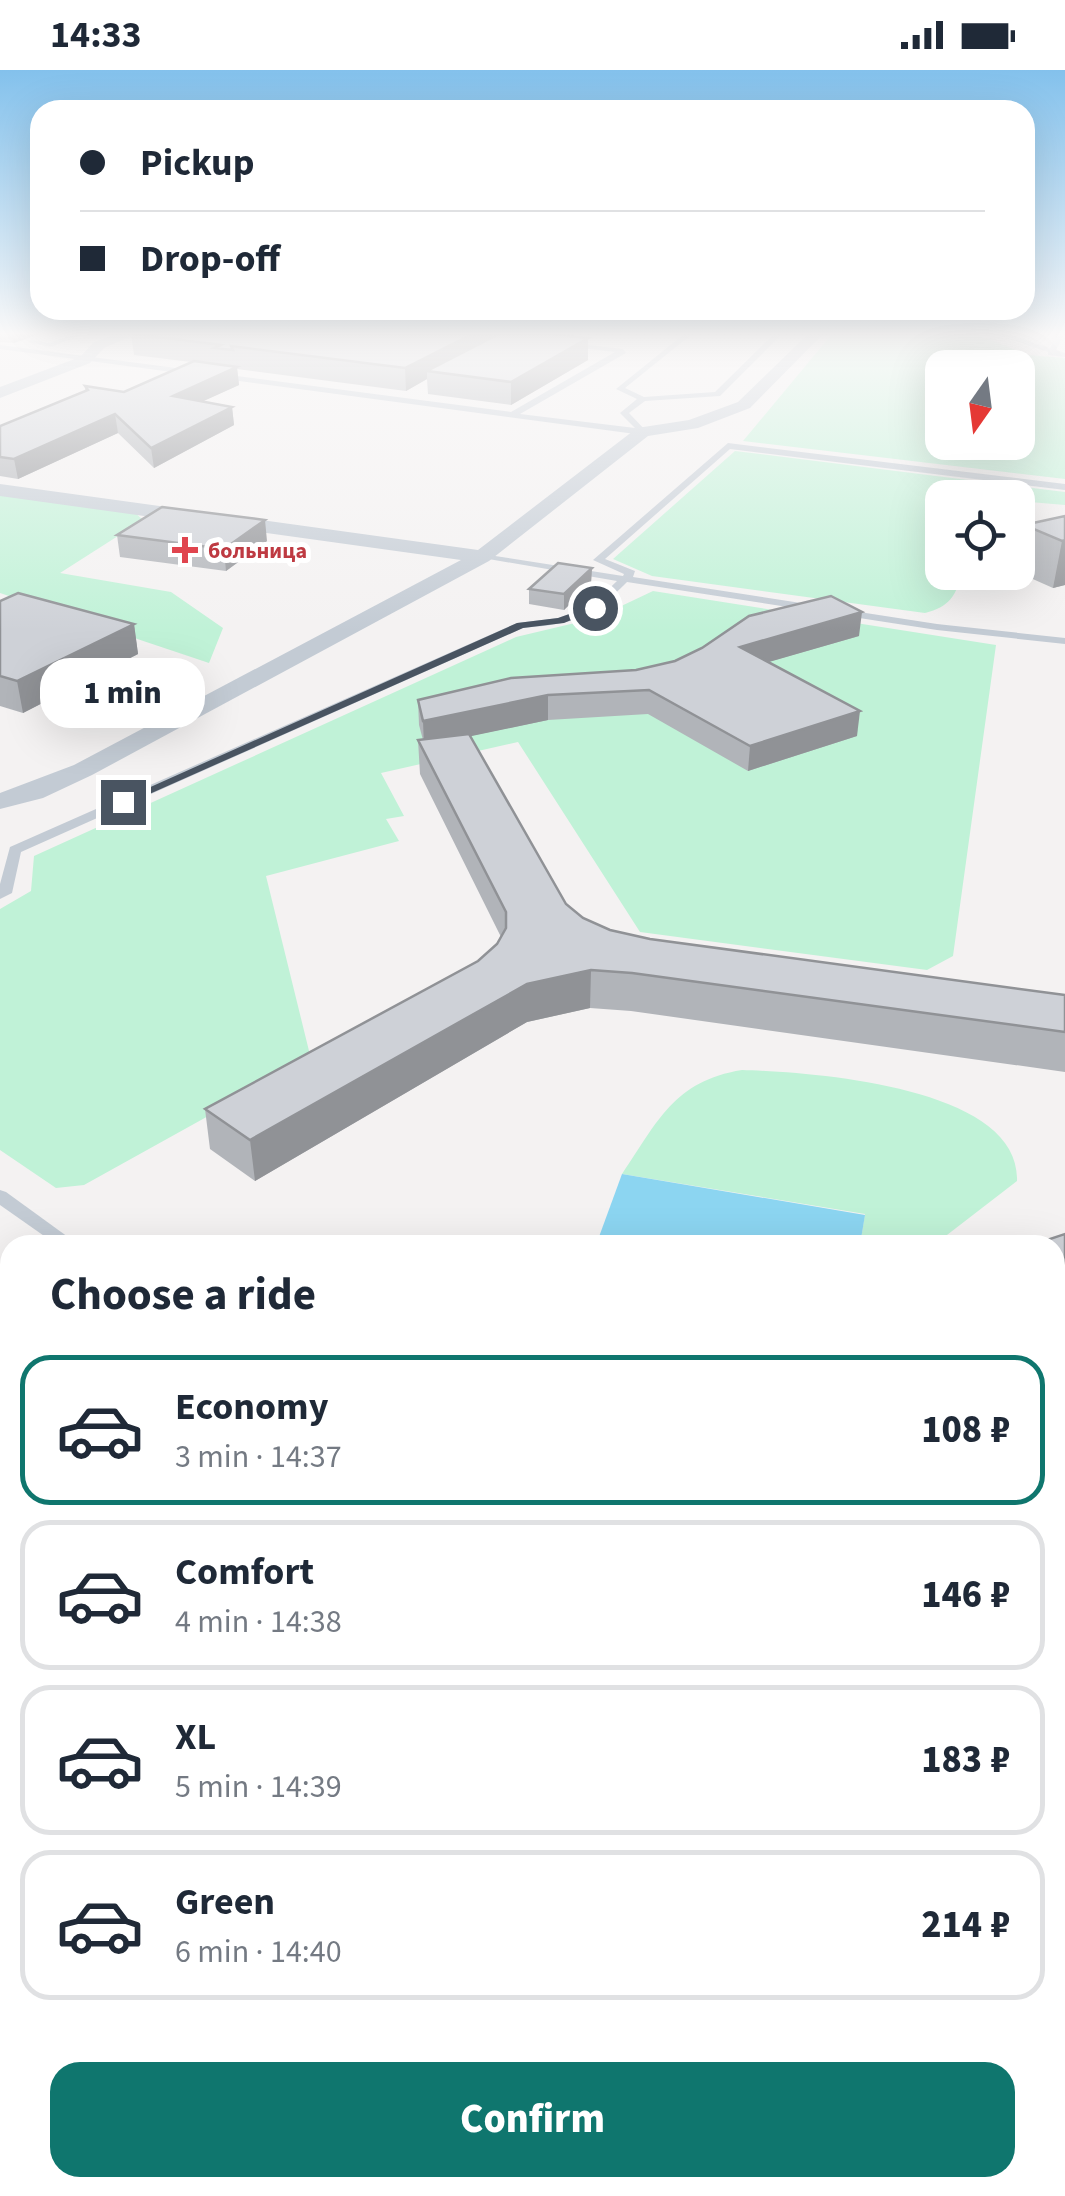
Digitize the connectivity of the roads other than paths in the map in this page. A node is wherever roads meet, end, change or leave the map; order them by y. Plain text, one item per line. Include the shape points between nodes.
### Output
1 (641, 433) edge
2 (1065, 487) edge
3 (0, 490) edge
4 (482, 557) junction
5 (625, 578) junction
6 (1065, 641) edge
7 (0, 801) edge
8 (0, 895) edge
9 (0, 1196) edge
10 (56, 1235) edge

1 - 4 street
2 - 5 lane via 728,446 598,560 631,574
3 - 4 street
4 - 5 lane
4 - 7 street via 83,770
5 - 6 lane
5 - 8 lane via 595,608 520,625 15,850
9 - 10 lane

